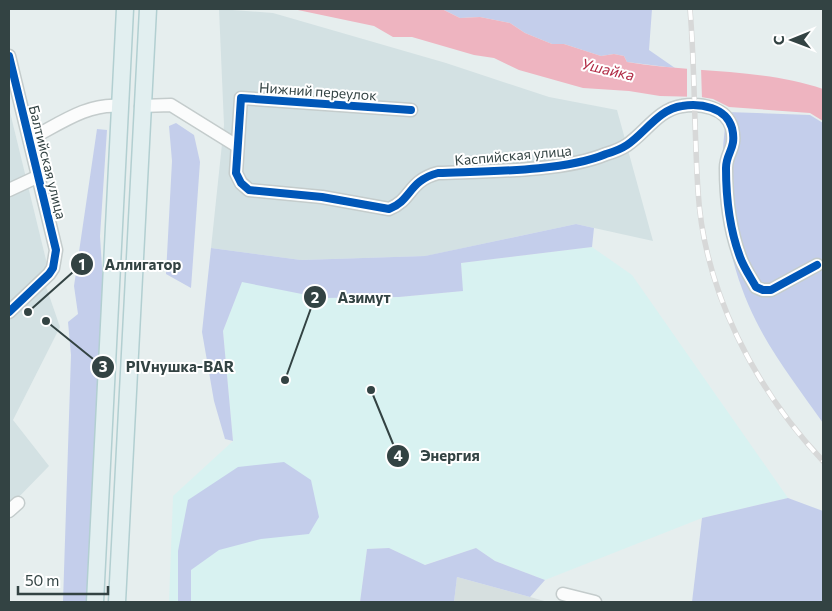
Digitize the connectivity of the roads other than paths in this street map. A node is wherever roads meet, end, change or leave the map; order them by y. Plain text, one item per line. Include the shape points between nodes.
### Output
1 (125, 9) edge
2 (148, 9) edge
3 (9, 56) edge
4 (119, 106) junction
5 (141, 106) junction
6 (411, 110) dead end
7 (30, 139) junction
8 (237, 146) junction
9 (39, 176) junction
10 (9, 190) edge
11 (817, 264) dead end
12 (9, 312) edge
13 (563, 594) dead end
14 (96, 602) edge
15 (117, 602) edge
16 (595, 602) edge

1 - 4 main road
2 - 5 main road
3 - 7 street, Балтийская улица
4 - 7 street via 91,109
4 - 14 main road
5 - 8 street via 172,104
5 - 15 main road
6 - 8 street, Нижний переулок via 241,98
7 - 9 street, Балтийская улица
8 - 11 street, Каспийская улица via 236,173 249,190 388,209 404,199 425,177 438,173 574,163 604,156 627,146 670,108 712,107 725,116 732,127 734,146 726,164 726,198 740,257 756,287 771,290
9 - 10 street
9 - 12 street, Балтийская улица via 56,243 55,259 49,274
13 - 16 street

